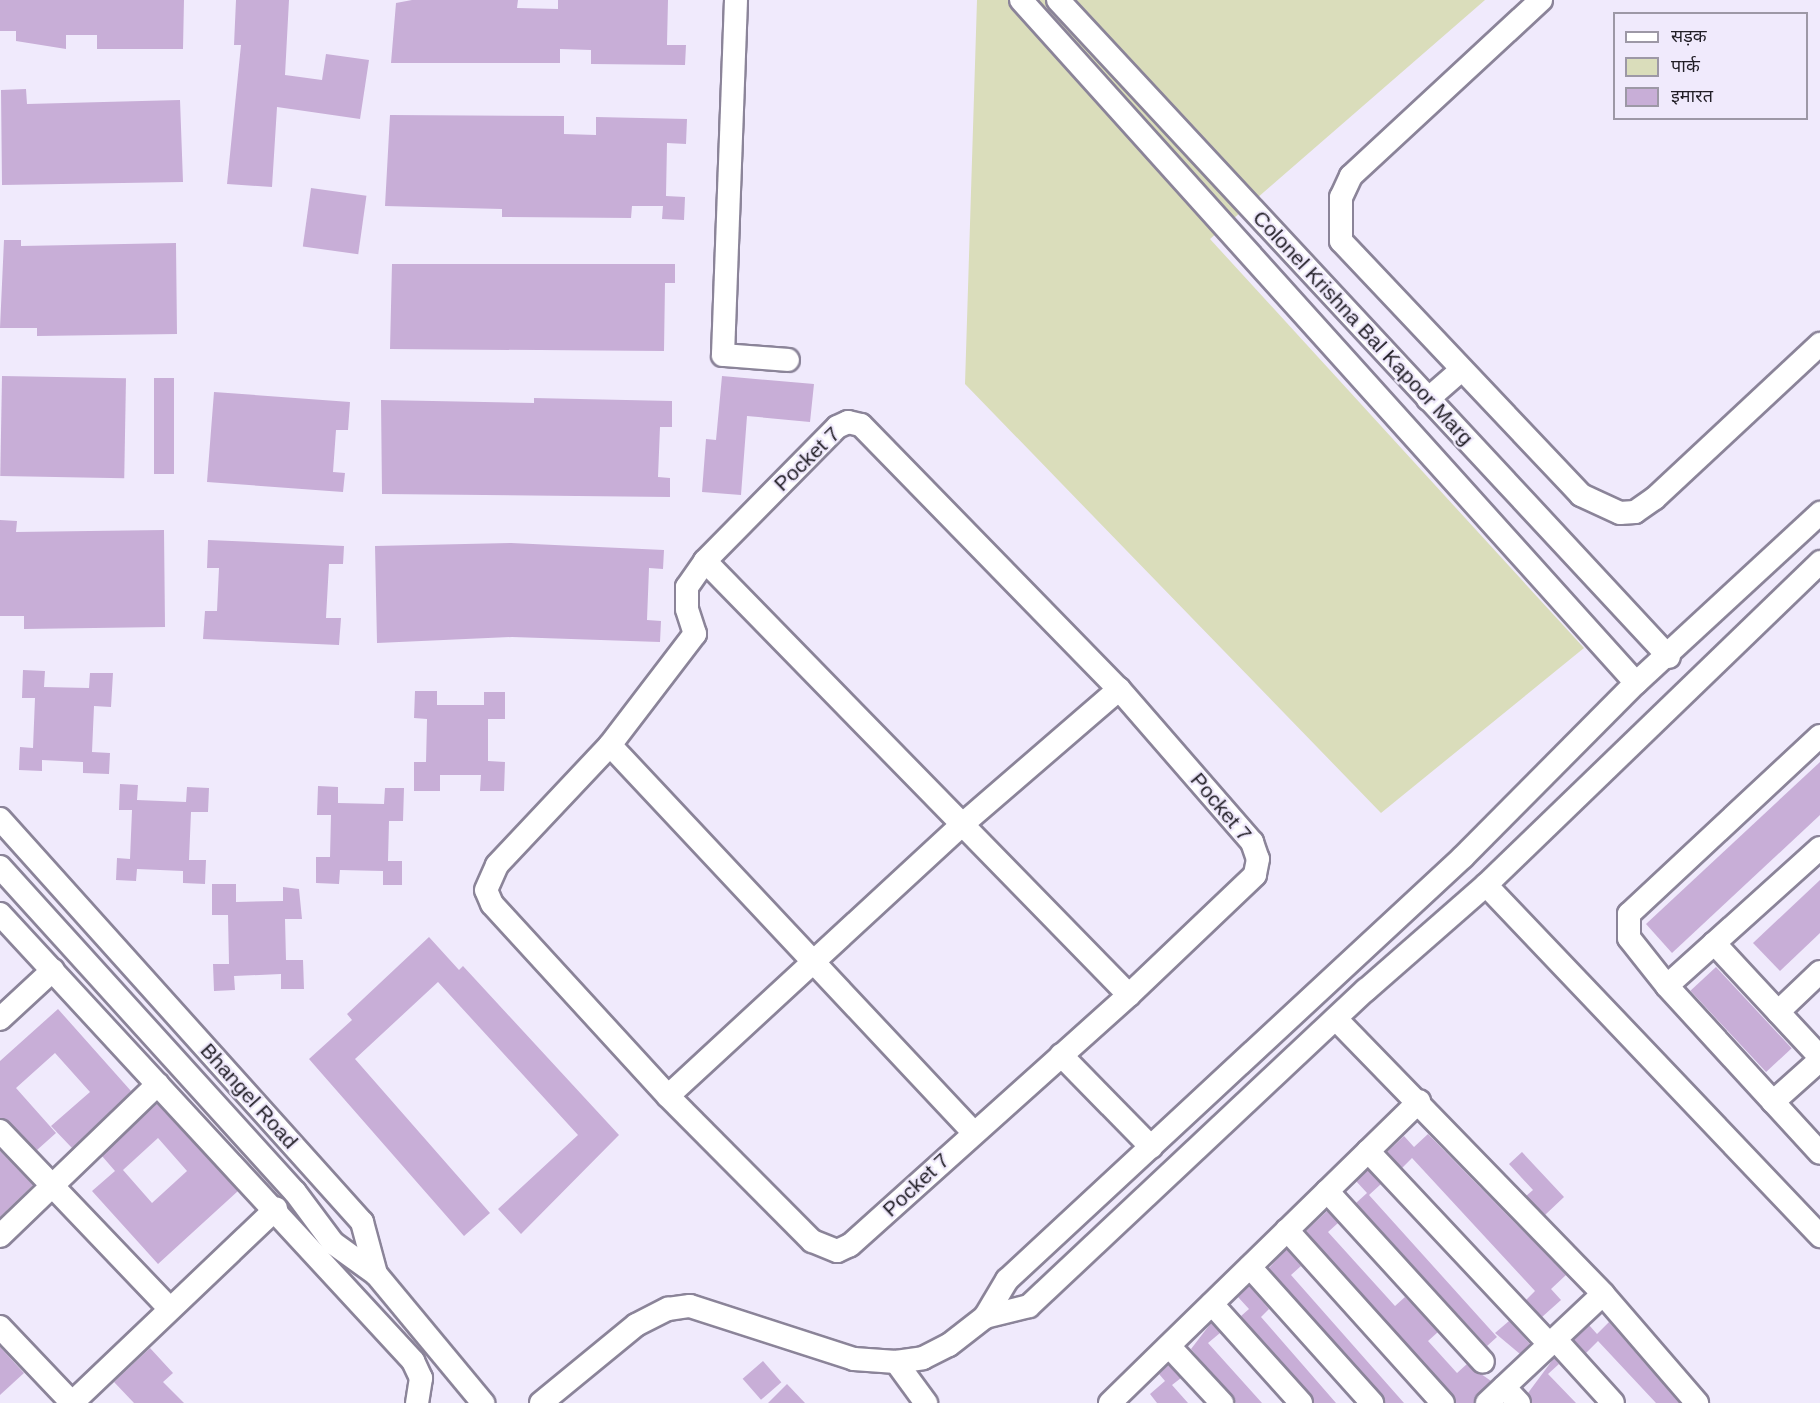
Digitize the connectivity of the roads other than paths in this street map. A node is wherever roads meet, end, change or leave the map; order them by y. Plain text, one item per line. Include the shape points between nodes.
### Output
1 (736, 0) edge
2 (1021, 0) edge
3 (1058, 0) edge
4 (1541, 0) edge
5 (1820, 344) edge
6 (788, 360) dead end
7 (1460, 371) junction
8 (1428, 399) junction
9 (1820, 513) edge
10 (705, 561) junction
11 (1820, 562) edge
12 (1669, 657) junction
13 (1636, 683) junction
14 (1119, 689) junction
15 (1820, 736) edge
16 (610, 745) junction
17 (0, 819) edge
18 (1499, 821) junction
19 (964, 823) junction
20 (1527, 846) junction
21 (1820, 848) edge
22 (0, 867) edge
23 (1486, 885) junction
24 (0, 914) edge
25 (99, 930) junction
26 (1714, 943) junction
27 (73, 952) junction
28 (815, 960) junction
29 (1345, 965) junction
30 (53, 970) junction
31 (1820, 972) edge
32 (1667, 986) junction
33 (1366, 990) junction
34 (1129, 995) junction
35 (1778, 1012) junction
36 (0, 1019) edge
37 (1336, 1019) junction
38 (1062, 1055) junction
39 (1820, 1058) edge
40 (158, 1084) junction
41 (668, 1096) junction
42 (1419, 1101) junction
43 (1773, 1102) junction
44 (0, 1131) edge
45 (973, 1132) junction
46 (1151, 1147) junction
47 (1368, 1151) junction
48 (1820, 1153) edge
49 (317, 1172) junction
50 (52, 1188) junction
51 (295, 1191) junction
52 (1327, 1191) junction
53 (276, 1209) junction
54 (1287, 1230) junction
55 (0, 1236) edge
56 (1820, 1236) edge
57 (1250, 1267) junction
58 (376, 1274) junction
59 (1603, 1294) junction
60 (1212, 1304) junction
61 (170, 1309) junction
62 (985, 1317) junction
63 (0, 1327) edge
64 (1552, 1342) junction
65 (1169, 1346) junction
66 (896, 1362) junction
67 (1483, 1362) dead end
68 (1512, 1395) edge
69 (72, 1403) edge
70 (417, 1403) edge
71 (483, 1403) edge
72 (541, 1403) edge
73 (926, 1403) edge
74 (1110, 1403) edge
75 (1222, 1403) edge
76 (1301, 1403) edge
77 (1372, 1403) edge
78 (1443, 1403) edge
79 (1486, 1403) edge
80 (1613, 1403) edge
81 (1697, 1403) edge

1 - 6 street via 723,356
2 - 13 street
3 - 8 street, Colonel Krishna Bal Kapoor Marg
4 - 7 street via 1351,176 1341,197 1341,241
5 - 7 street via 1655,498 1635,512 1620,513 1581,495
7 - 8 street
8 - 12 street, Colonel Krishna Bal Kapoor Marg
9 - 12 street
10 - 14 street, Pocket 7 via 837,427 861,425
10 - 16 street, Pocket 7 via 687,587 695,634
10 - 19 street
11 - 20 street
12 - 13 street
13 - 18 street
14 - 19 street
14 - 34 street, Pocket 7 via 1252,842 1258,859 1255,875
15 - 32 street via 1629,914 1629,938
16 - 28 street
16 - 41 street, Pocket 7 via 497,865 486,890 492,904
17 - 25 street, Bhangel Road
18 - 20 street
18 - 29 street
19 - 28 street
19 - 34 street
20 - 23 street
21 - 26 street
22 - 27 street, Bhangel Road
23 - 33 street
23 - 56 street
24 - 30 street
25 - 27 street
25 - 49 street, Bhangel Road
26 - 32 street
26 - 35 street
27 - 51 street, Bhangel Road
28 - 41 street
28 - 45 street
29 - 33 street
29 - 46 street
30 - 36 street
30 - 40 street
31 - 35 street
32 - 43 street
33 - 37 street
34 - 38 street, Pocket 7
35 - 39 street
37 - 42 street
37 - 62 street via 1029,1306
38 - 45 street, Pocket 7
38 - 46 street
39 - 43 street
40 - 50 street
40 - 53 street
41 - 45 street, Pocket 7 via 826,1250 850,1245
42 - 47 street
42 - 59 street
43 - 48 street
44 - 50 street
46 - 62 street via 1007,1280
47 - 52 street
47 - 64 street
49 - 51 street
49 - 58 street, Bhangel Road via 362,1222
50 - 55 street
50 - 61 street
51 - 58 street, Bhangel Road via 333,1243
52 - 54 street
52 - 67 street
53 - 61 street
53 - 70 street via 413,1361 421,1378
54 - 57 street
54 - 78 street
57 - 60 street
57 - 77 street
58 - 71 street, Bhangel Road
59 - 64 street
59 - 81 street
60 - 65 street
60 - 76 street
61 - 69 street
62 - 66 street via 949,1345 923,1358
63 - 69 street
64 - 68 street
64 - 80 street
65 - 74 street
65 - 75 street
66 - 72 street via 821,1351 714,1309 690,1306 668,1309 636,1325
66 - 73 street
68 - 79 street

